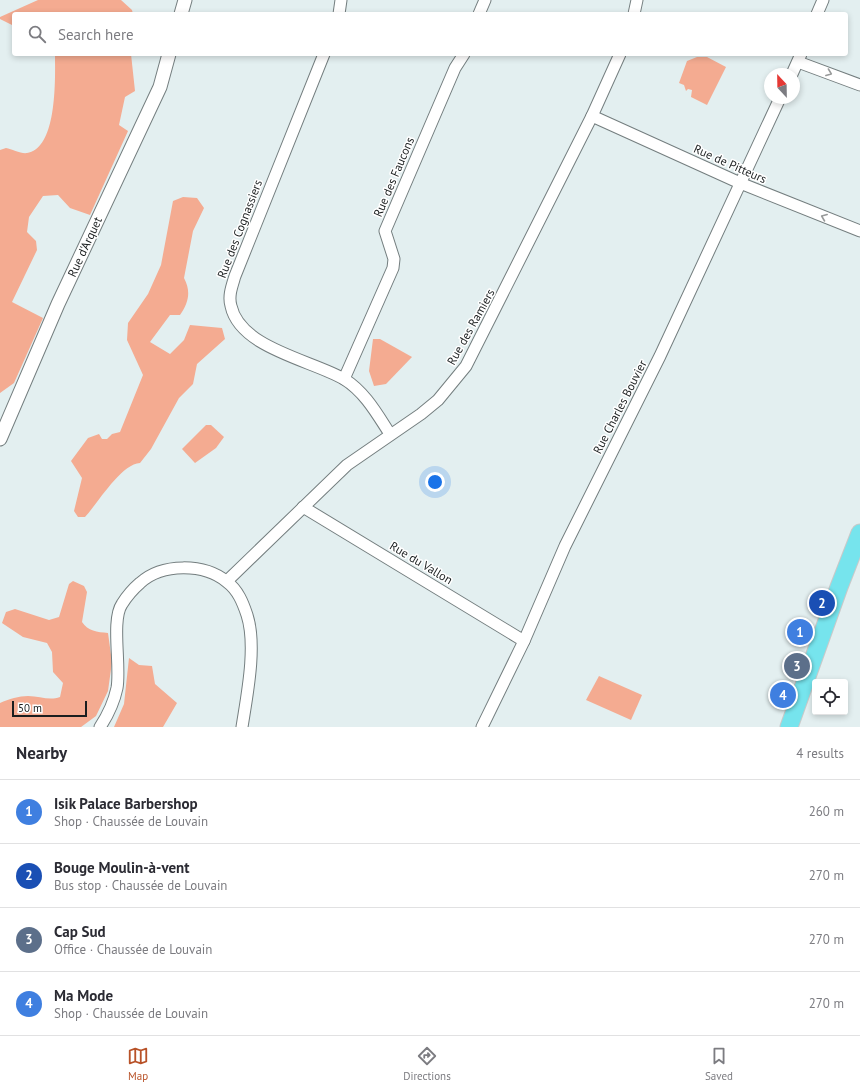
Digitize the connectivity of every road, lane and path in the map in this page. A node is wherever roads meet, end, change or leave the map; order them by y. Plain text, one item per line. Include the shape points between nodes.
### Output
1 (185, 0) edge
2 (341, 0) edge
3 (485, 0) edge
4 (823, 0) edge
5 (635, 1) edge
6 (182, 12) edge
7 (339, 12) edge
8 (480, 12) edge
9 (634, 12) edge
10 (818, 12) edge
11 (168, 56) edge
12 (323, 56) edge
13 (463, 56) edge
14 (619, 56) edge
15 (799, 58) edge
16 (795, 68) edge
17 (860, 85) edge
18 (777, 104) edge
19 (592, 116) junction
20 (740, 183) junction
21 (860, 231) edge
22 (344, 379) junction
23 (390, 434) junction
24 (0, 439) edge
25 (303, 507) junction
26 (860, 533) edge
27 (227, 581) junction
28 (524, 641) junction
29 (100, 727) edge
30 (242, 727) edge
31 (482, 727) edge
32 (789, 727) edge

1 - 6 street
2 - 7 street
3 - 8 street
4 - 10 street
5 - 9 street
11 - 24 street, Rue d'Arquet via 160,87 62,297
12 - 22 street, Rue des Cognassiers via 230,292 236,320 246,332 259,341
13 - 22 street, Rue des Faucons via 385,231 394,259 393,268
14 - 19 street, Rue des Ramiers
15 - 16 street
15 -> 17 street
18 - 20 street, Rue Charles Bouvier
19 - 20 street, Rue de Pitteurs
19 - 23 street, Rue des Ramiers via 466,366 438,400
21 -> 20 street, Rue de Pitteurs
20 - 28 street, Rue Charles Bouvier via 660,356 565,546
22 - 23 street, Rue des Cognassiers via 360,391
23 - 25 street, Rue des Ramiers via 347,465
25 - 27 street, Rue des Ramiers
25 - 28 street, Rue du Vallon
26 - 32 main road
27 - 29 street via 205,571 187,567 167,569 140,582 132,590 121,606 117,622 117,688 111,707
27 - 30 street via 240,596 248,616 251,635 250,683
28 - 31 street, Rue Charles Bouvier

